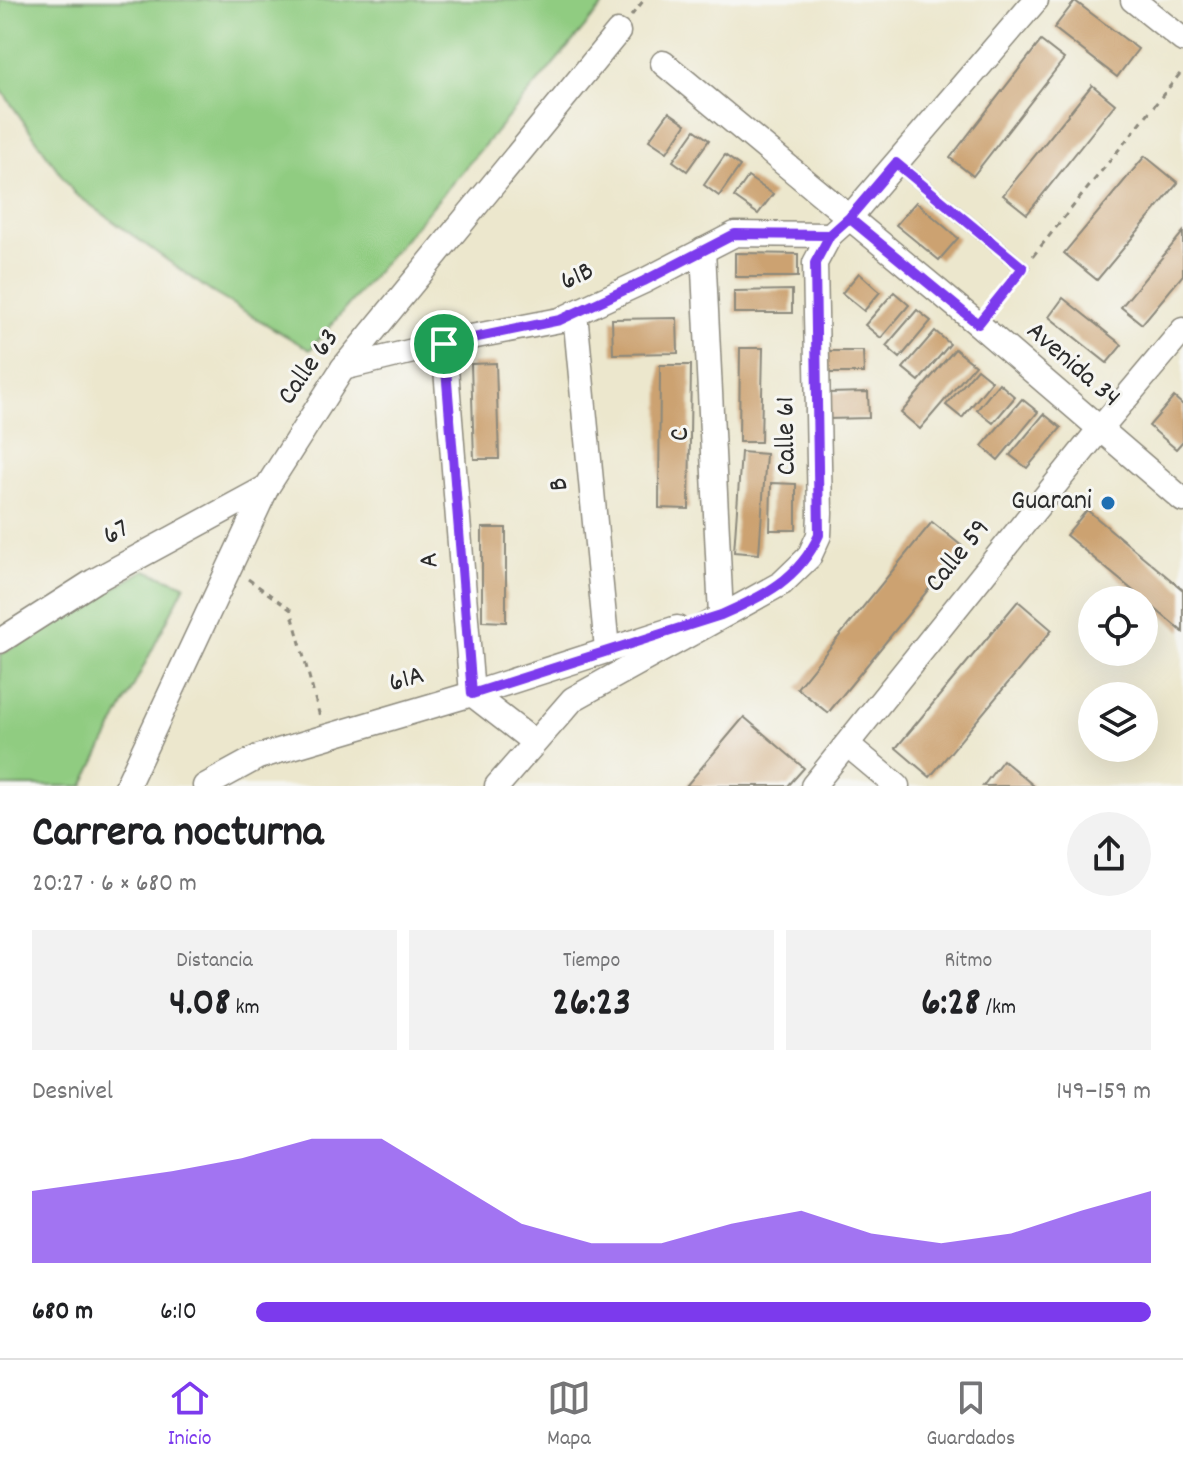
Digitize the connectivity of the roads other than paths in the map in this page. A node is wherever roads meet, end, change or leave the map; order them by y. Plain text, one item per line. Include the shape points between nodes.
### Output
1 (1036, 0) edge
2 (1133, 0) edge
3 (618, 32) dead end
4 (1183, 40) edge
5 (663, 63) dead end
6 (896, 163) junction
7 (849, 218) junction
8 (830, 235) junction
9 (703, 250) junction
10 (1023, 268) road end
11 (575, 313) junction
12 (1183, 330) edge
13 (444, 344) junction
14 (343, 368) junction
15 (1099, 430) junction
16 (267, 487) junction
17 (1183, 500) edge
18 (721, 615) junction
19 (0, 641) edge
20 (607, 649) junction
21 (472, 694) junction
22 (534, 742) junction
23 (848, 745) junction
24 (127, 786) edge
25 (205, 786) edge
26 (497, 786) edge
27 (813, 786) edge
28 (897, 786) edge

1 - 6 street, Calle 61
2 - 4 street
3 - 14 street, Calle 63
5 - 7 street, Avenida 34
6 - 7 street, Calle 61
6 - 10 lane
7 - 8 street, Calle 61
7 - 15 street, Avenida 34
8 - 9 street, 61B via 735,234
8 - 18 street, Calle 61 via 815,263 819,535 809,557 782,583
9 - 11 street, 61B
9 - 18 street, C
11 - 13 street, 61B
11 - 20 street, B
12 - 15 street, Calle 59
13 - 14 street, 61B
13 - 21 street, A
14 - 16 street, Calle 63
15 - 17 street, Avenida 34
15 - 23 street, Calle 59
16 - 19 street, 67 via 94,581
16 - 24 street, Calle 63
18 - 20 street, 61A
18 - 22 street, Calle 61 via 573,699
20 - 21 street, 61A
21 - 22 street
21 - 25 street, 61A via 258,757
22 - 26 street, Calle 61
23 - 27 street, Calle 59
23 - 28 street

